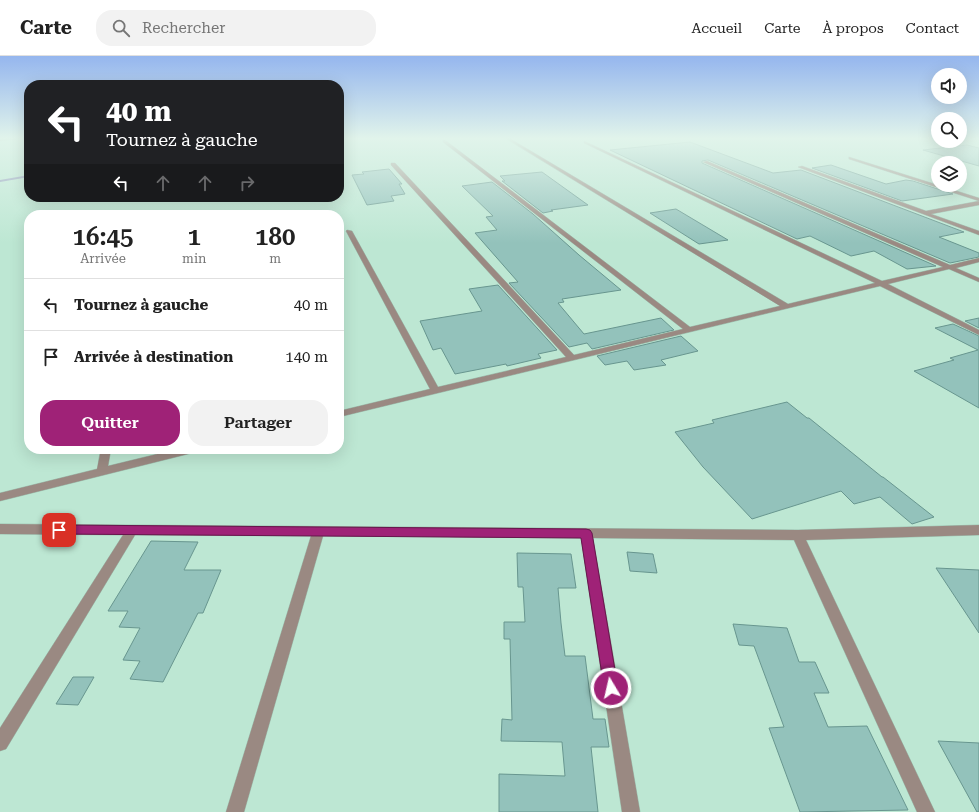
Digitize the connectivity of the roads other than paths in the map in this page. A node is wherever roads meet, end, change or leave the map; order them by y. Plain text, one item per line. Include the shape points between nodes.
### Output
1 (402, 173) edge
2 (486, 173) edge
3 (566, 173) edge
4 (650, 173) edge
5 (731, 173) edge
6 (817, 173) edge
7 (896, 173) edge
8 (979, 201) edge
9 (925, 213) junction
10 (349, 231) dead end
11 (979, 233) edge
12 (979, 260) edge
13 (948, 267) junction
14 (979, 280) edge
15 (880, 283) junction
16 (786, 306) junction
17 (688, 330) junction
18 (979, 333) edge
19 (572, 358) junction
20 (435, 391) junction
21 (344, 413) edge
22 (105, 454) edge
23 (172, 454) edge
24 (102, 471) junction
25 (0, 497) edge
26 (0, 529) edge
27 (132, 530) junction
28 (979, 530) edge
29 (319, 531) junction
30 (586, 533) junction
31 (798, 534) junction
32 (0, 743) edge
33 (235, 812) edge
34 (631, 812) edge
35 (926, 812) edge

1 - 19 street
2 - 17 street
3 - 16 street
4 - 15 street
5 - 13 street
6 - 9 street
7 - 8 street
8 - 9 street
9 - 11 street
10 - 20 street
12 - 13 street
13 - 14 street
13 - 15 street
15 - 16 street
15 - 18 street
16 - 17 street
17 - 19 street
19 - 20 street
20 - 21 street
22 - 24 street
23 - 24 street
24 - 25 street
26 - 27 street
27 - 29 street
27 - 32 street
28 - 31 street
29 - 30 street
29 - 33 street
30 - 31 street
30 - 34 street
31 - 35 street

